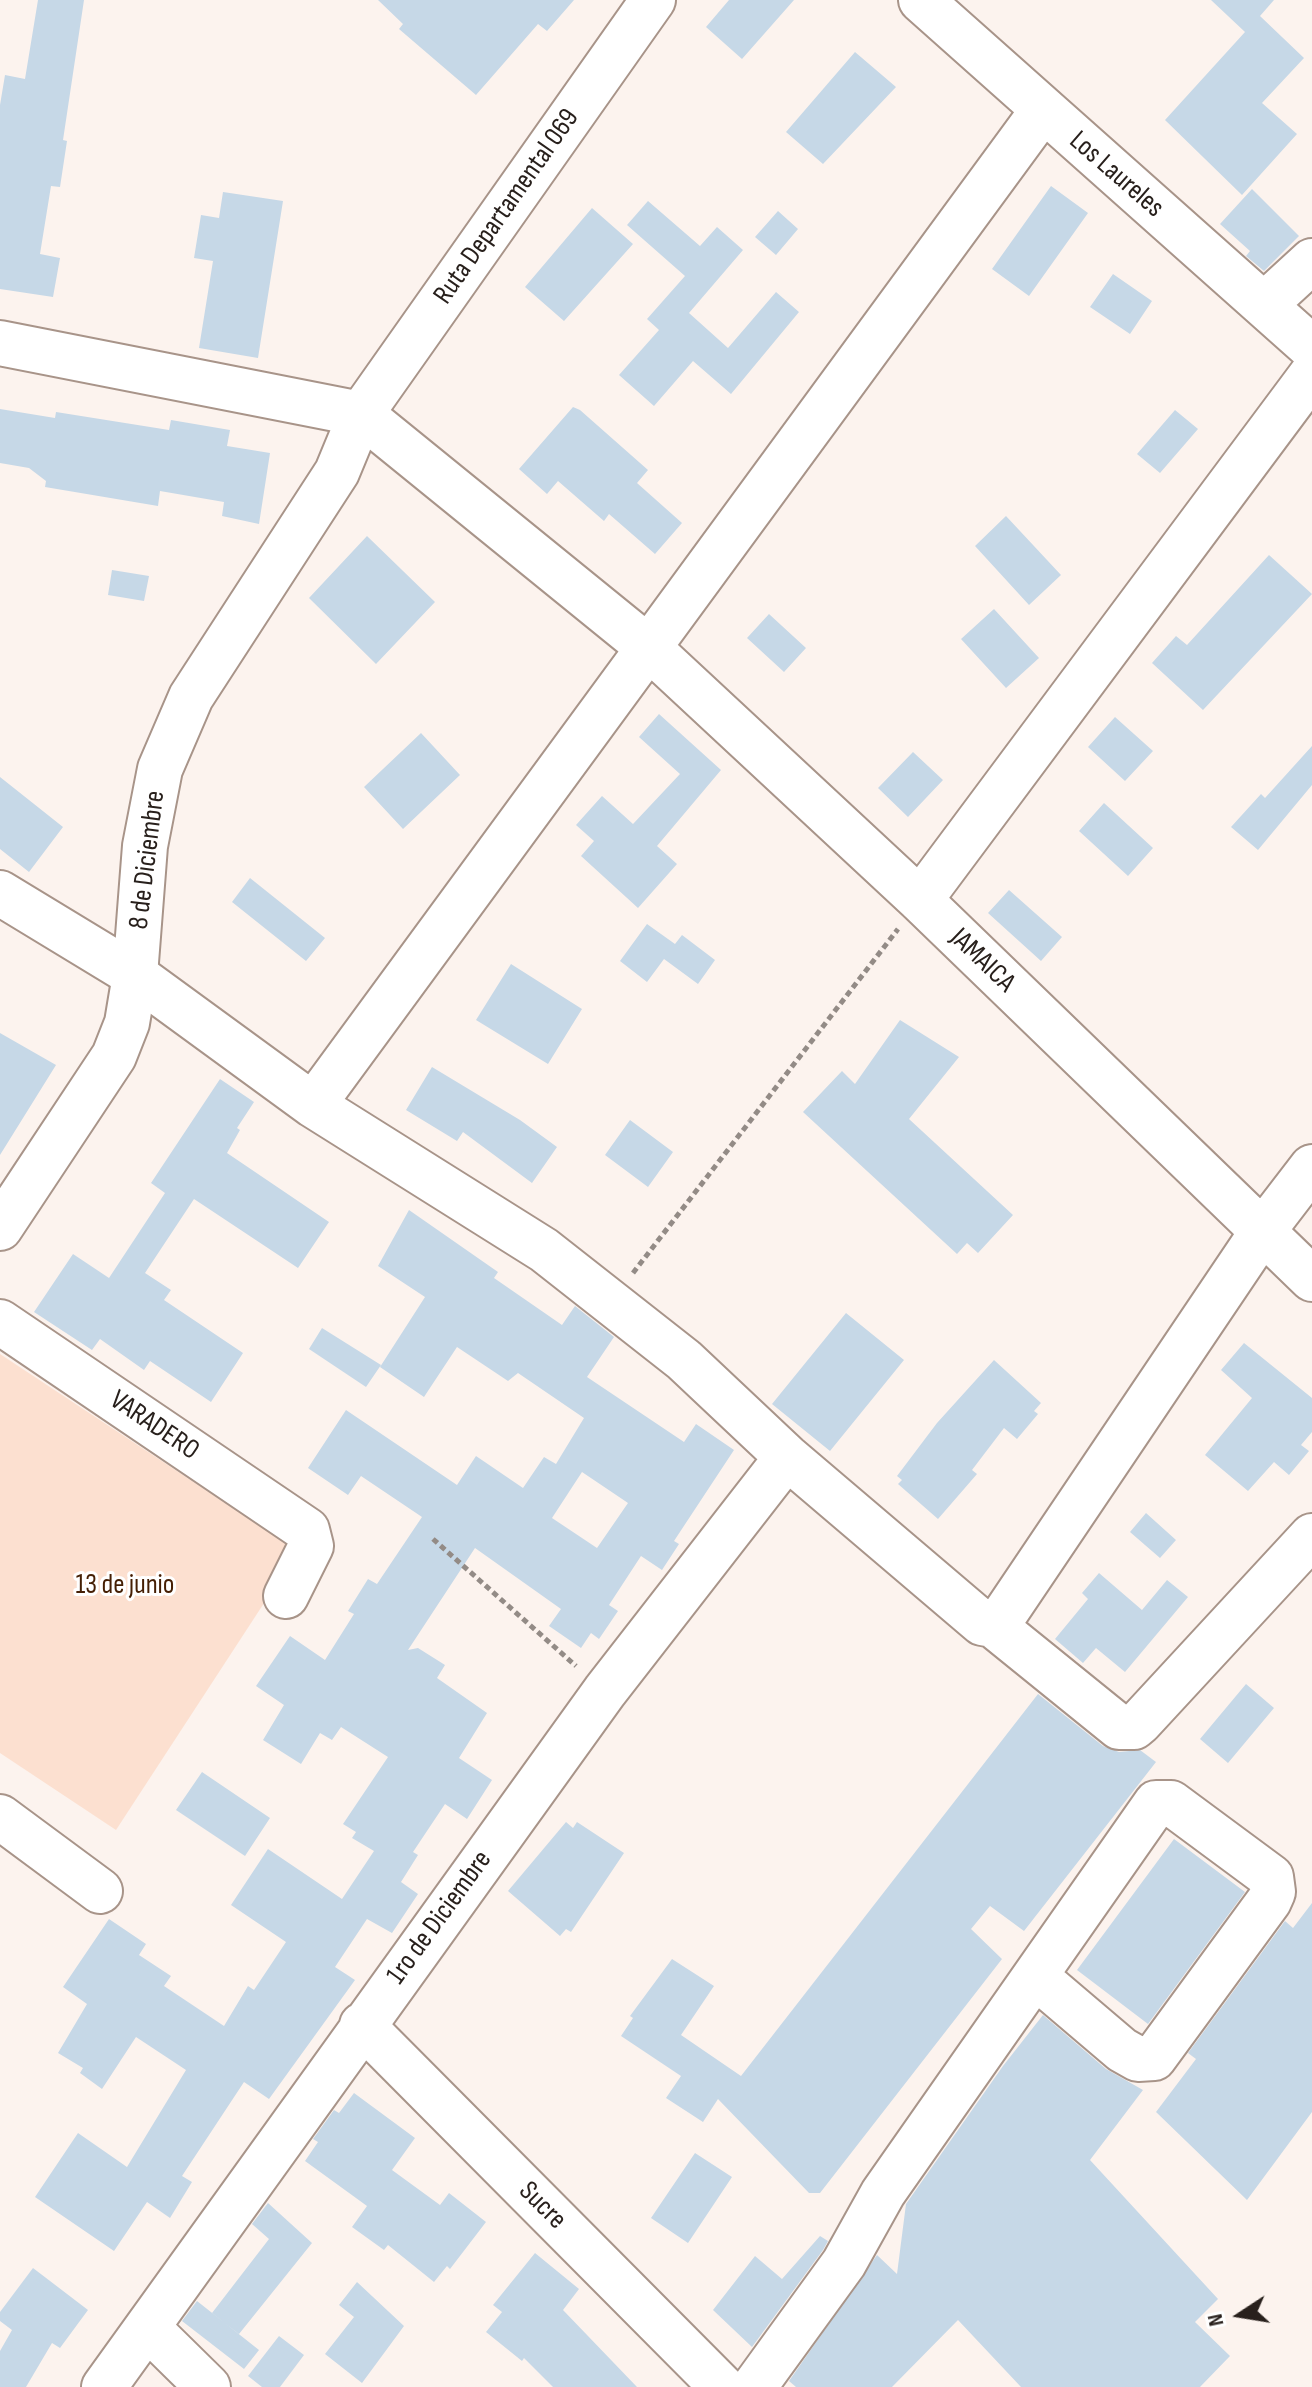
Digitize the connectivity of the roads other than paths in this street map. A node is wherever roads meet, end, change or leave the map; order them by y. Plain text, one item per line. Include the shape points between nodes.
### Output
1 (653, 0) edge
2 (921, 0) edge
3 (1043, 110) junction
4 (1312, 261) edge
5 (1264, 305) junction
6 (0, 343) edge
7 (1312, 348) edge
8 (1312, 374) edge
9 (361, 414) junction
10 (649, 648) junction
11 (0, 893) edge
12 (920, 900) junction
13 (135, 975) junction
14 (313, 1105) junction
15 (1312, 1167) edge
16 (0, 1228) edge
17 (1262, 1232) junction
18 (1312, 1279) edge
19 (0, 1322) edge
20 (787, 1457) junction
21 (1312, 1536) edge
22 (286, 1596) dead end
23 (993, 1625) junction
24 (0, 1817) edge
25 (100, 1891) dead end
26 (1035, 1976) junction
27 (362, 2025) junction
28 (148, 2328) junction
29 (104, 2387) edge
30 (208, 2387) edge
31 (722, 2387) edge
32 (754, 2387) edge

1 - 9 street, Ruta Departamental 069
2 - 3 street, Los Laureles
3 - 5 street, Los Laureles
3 - 10 street
4 - 5 street
5 - 7 street, Los Laureles
6 - 9 street
8 - 12 street
9 - 10 street, JAMAICA
9 - 13 street, 8 de Diciembre via 337,472 191,697 160,769 145,846
10 - 12 street, JAMAICA
10 - 14 street
11 - 13 street
12 - 17 street, JAMAICA
13 - 14 street
13 - 16 street, 8 de Diciembre via 127,1023 114,1056
14 - 20 street via 544,1250 684,1360
15 - 17 street
17 - 18 street, JAMAICA
17 - 23 street
19 - 22 street, VARADERO via 307,1530 311,1546
20 - 23 street via 982,1623
20 - 27 street, 1ro de Diciembre via 605,1691
21 - 23 street via 1134,1727 1119,1727
24 - 25 street
26 - 26 street via 1122,2050 1138,2059 1154,2058 1269,1901 1271,1877 1171,1803 1156,1803
26 - 32 street via 883,2193 844,2263
27 - 28 street, 1ro de Diciembre
27 - 31 street, Sucre
28 - 29 street, 1ro de Diciembre
28 - 30 street

